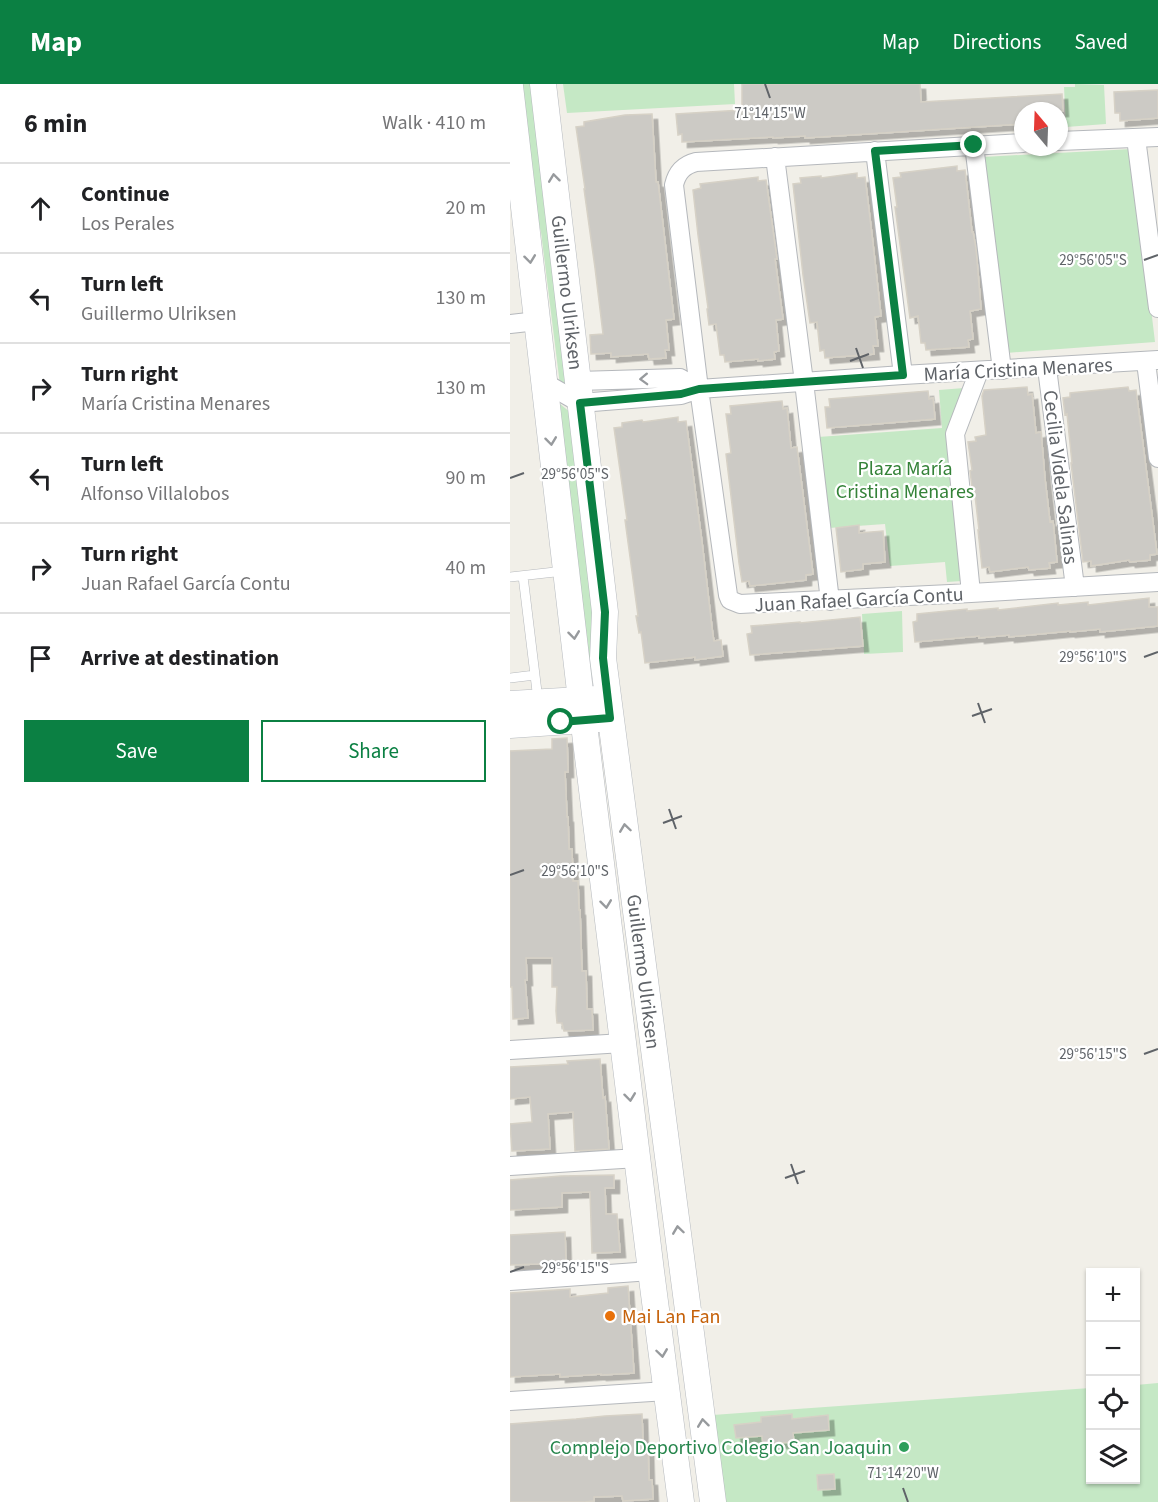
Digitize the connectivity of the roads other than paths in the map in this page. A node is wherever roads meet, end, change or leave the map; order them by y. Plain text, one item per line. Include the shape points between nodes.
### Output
1 (543, 84) edge
2 (510, 86) edge
3 (1158, 137) edge
4 (1136, 138) junction
5 (1068, 141) edge
6 (1014, 143) edge
7 (974, 145) junction
8 (875, 151) junction
9 (775, 157) junction
10 (516, 202) edge
11 (1158, 308) edge
12 (537, 321) junction
13 (510, 324) edge
14 (1152, 361) edge
15 (1047, 368) junction
16 (1002, 370) junction
17 (979, 371) junction
18 (903, 375) junction
19 (804, 382) junction
20 (545, 383) junction
21 (699, 389) junction
22 (579, 392) junction
23 (1158, 458) edge
24 (566, 571) junction
25 (523, 576) junction
26 (510, 577) edge
27 (1158, 582) edge
28 (1075, 587) junction
29 (971, 593) junction
30 (830, 601) junction
31 (535, 675) junction
32 (510, 678) edge
33 (538, 703) junction
34 (510, 705) edge
35 (609, 708) junction
36 (583, 710) junction
37 (510, 725) edge
38 (623, 1043) junction
39 (510, 1050) edge
40 (638, 1158) junction
41 (510, 1166) edge
42 (651, 1271) junction
43 (510, 1281) edge
44 (666, 1391) junction
45 (510, 1401) edge
46 (681, 1502) edge
47 (713, 1502) edge

22 -> 1 main road, Guillermo Ulriksen
2 - 10 main road, Guillermo Ulriksen
3 - 4 street
4 - 5 street
4 - 11 street
6 - 7 street, Juan Rafael García Contu
7 - 8 street, Juan Rafael García Contu
7 - 16 street
8 - 9 street, Juan Rafael García Contu
8 - 18 street
9 - 19 street
9 - 21 street, Juan Rafael García Contu via 690,163 675,179
10 -> 12 main road, Guillermo Ulriksen
12 - 13 street
12 - 20 main road, Guillermo Ulriksen
14 - 15 street, María Cristina Menares
14 - 23 street
15 - 16 street, María Cristina Menares
15 - 28 street, Cecilia Videla Salinas
16 - 17 street, María Cristina Menares
17 - 18 street, María Cristina Menares
17 - 29 street via 955,434
18 - 19 street, María Cristina Menares
19 - 21 street, María Cristina Menares
19 - 30 street
20 - 22 street
20 -> 24 main road, Guillermo Ulriksen
21 - 22 street, María Cristina Menares via 681,394
21 - 30 street, Juan Rafael García Contu via 730,600 740,604
22 - 35 main road, Guillermo Ulriksen via 605,612 603,658
24 - 25 lane
24 -> 36 main road, Guillermo Ulriksen
25 - 26 lane
25 - 31 lane
27 - 28 street, Juan Rafael García Contu
28 - 29 street, Juan Rafael García Contu
29 - 30 street, Juan Rafael García Contu
31 - 32 lane
31 - 33 lane
33 - 34 main road
33 - 36 main road
35 - 36 main road
47 -> 35 main road, Guillermo Ulriksen
36 - 37 main road
36 -> 38 main road, Guillermo Ulriksen
38 - 39 street
38 -> 40 main road, Guillermo Ulriksen
40 - 41 street
40 - 42 main road, Guillermo Ulriksen
42 - 43 street
42 -> 44 main road, Guillermo Ulriksen
44 - 45 street
44 - 46 main road, Guillermo Ulriksen

